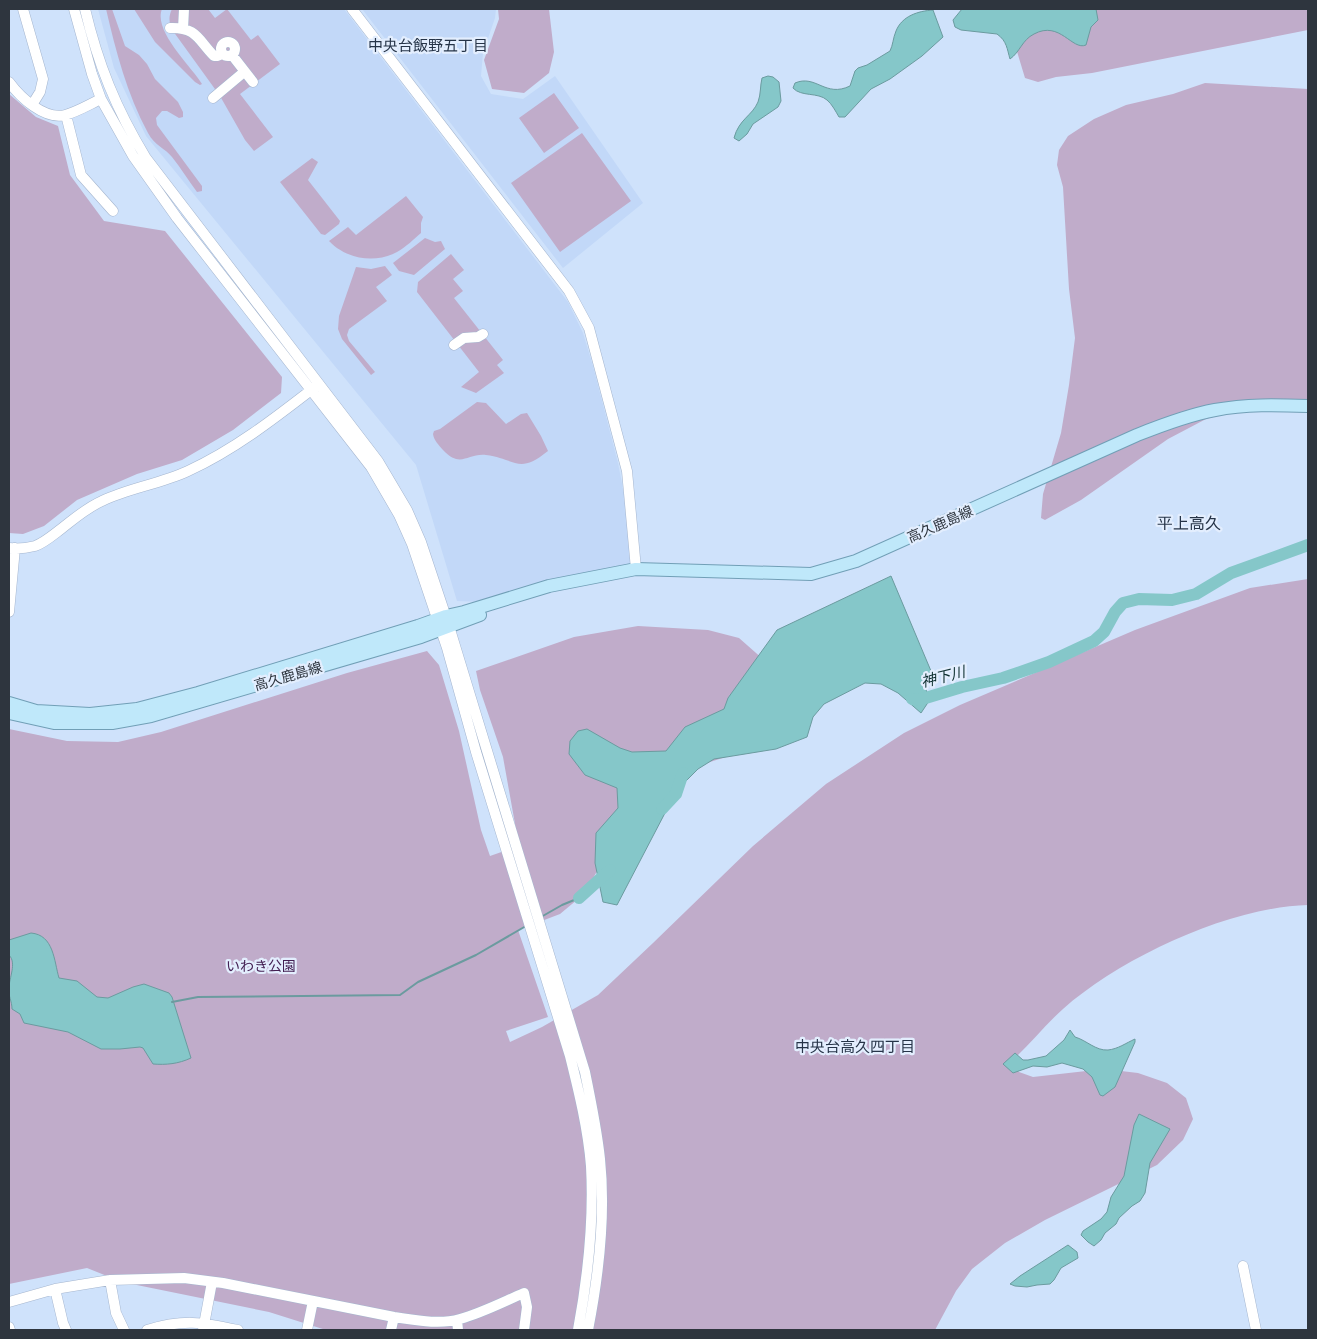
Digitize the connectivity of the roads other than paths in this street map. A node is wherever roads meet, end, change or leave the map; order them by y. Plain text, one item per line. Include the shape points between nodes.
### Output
1 (23, 9) edge
2 (74, 9) edge
3 (85, 9) edge
4 (184, 9) edge
5 (352, 9) edge
6 (170, 28) dead end
7 (183, 29) junction
8 (244, 72) junction
9 (9, 82) edge
10 (252, 82) dead end
11 (213, 98) dead end
12 (102, 99) junction
13 (32, 105) junction
14 (66, 115) junction
15 (113, 211) dead end
16 (483, 334) dead end
17 (454, 345) dead end
18 (315, 387) junction
19 (1308, 406) edge
20 (12, 548) edge
21 (636, 569) junction
22 (9, 612) edge
23 (443, 623) junction
24 (9, 703) edge
25 (9, 713) edge
26 (597, 1222) junction
27 (1243, 1266) dead end
28 (110, 1280) junction
29 (212, 1282) junction
30 (55, 1289) junction
31 (313, 1301) junction
32 (9, 1302) edge
33 (394, 1317) junction
34 (457, 1325) edge
35 (204, 1326) edge
36 (66, 1330) edge
37 (124, 1330) edge
38 (147, 1330) edge
39 (238, 1330) edge
40 (307, 1330) edge
41 (391, 1330) edge
42 (524, 1330) edge
43 (578, 1330) edge
44 (588, 1330) edge
45 (1256, 1330) edge

1 - 13 street via 42,80 40,92
2 - 12 street
3 - 18 street via 111,93 146,158
4 - 7 street
5 - 21 street via 570,291 589,328 627,471
6 - 7 street
7 - 8 street via 200,37 214,56 227,55
8 - 10 street
8 - 11 street
9 - 13 street
12 - 14 street
12 - 18 street via 133,156 166,202
13 - 14 street via 52,115
14 - 15 street via 82,175
16 - 17 street via 464,338
18 - 20 street via 280,415 222,453 188,471 101,501 36,546
18 - 23 street via 371,467 395,508
19 - 21 main road, 高久鹿島線 via 1245,406 1214,410 1170,422 829,570 811,574
20 - 22 street
21 - 23 main road, 高久鹿島線 via 548,586 464,612
23 - 24 main road, 高久鹿島線 via 418,626 137,709 90,714 36,710
23 - 25 main road, 高久鹿島線 via 151,716 112,723 54,723
23 - 26 street via 585,1072 600,1160
26 - 43 street
26 - 44 street via 597,1284
27 - 45 street
28 - 29 street via 184,1278
28 - 30 street
28 - 37 street via 116,1314
29 - 31 street
29 - 35 street
30 - 32 street
30 - 36 street
31 - 33 street
31 - 40 street
33 - 34 street
33 - 41 street
34 - 42 street via 524,1293 527,1307
35 - 38 street via 178,1323
35 - 39 street

